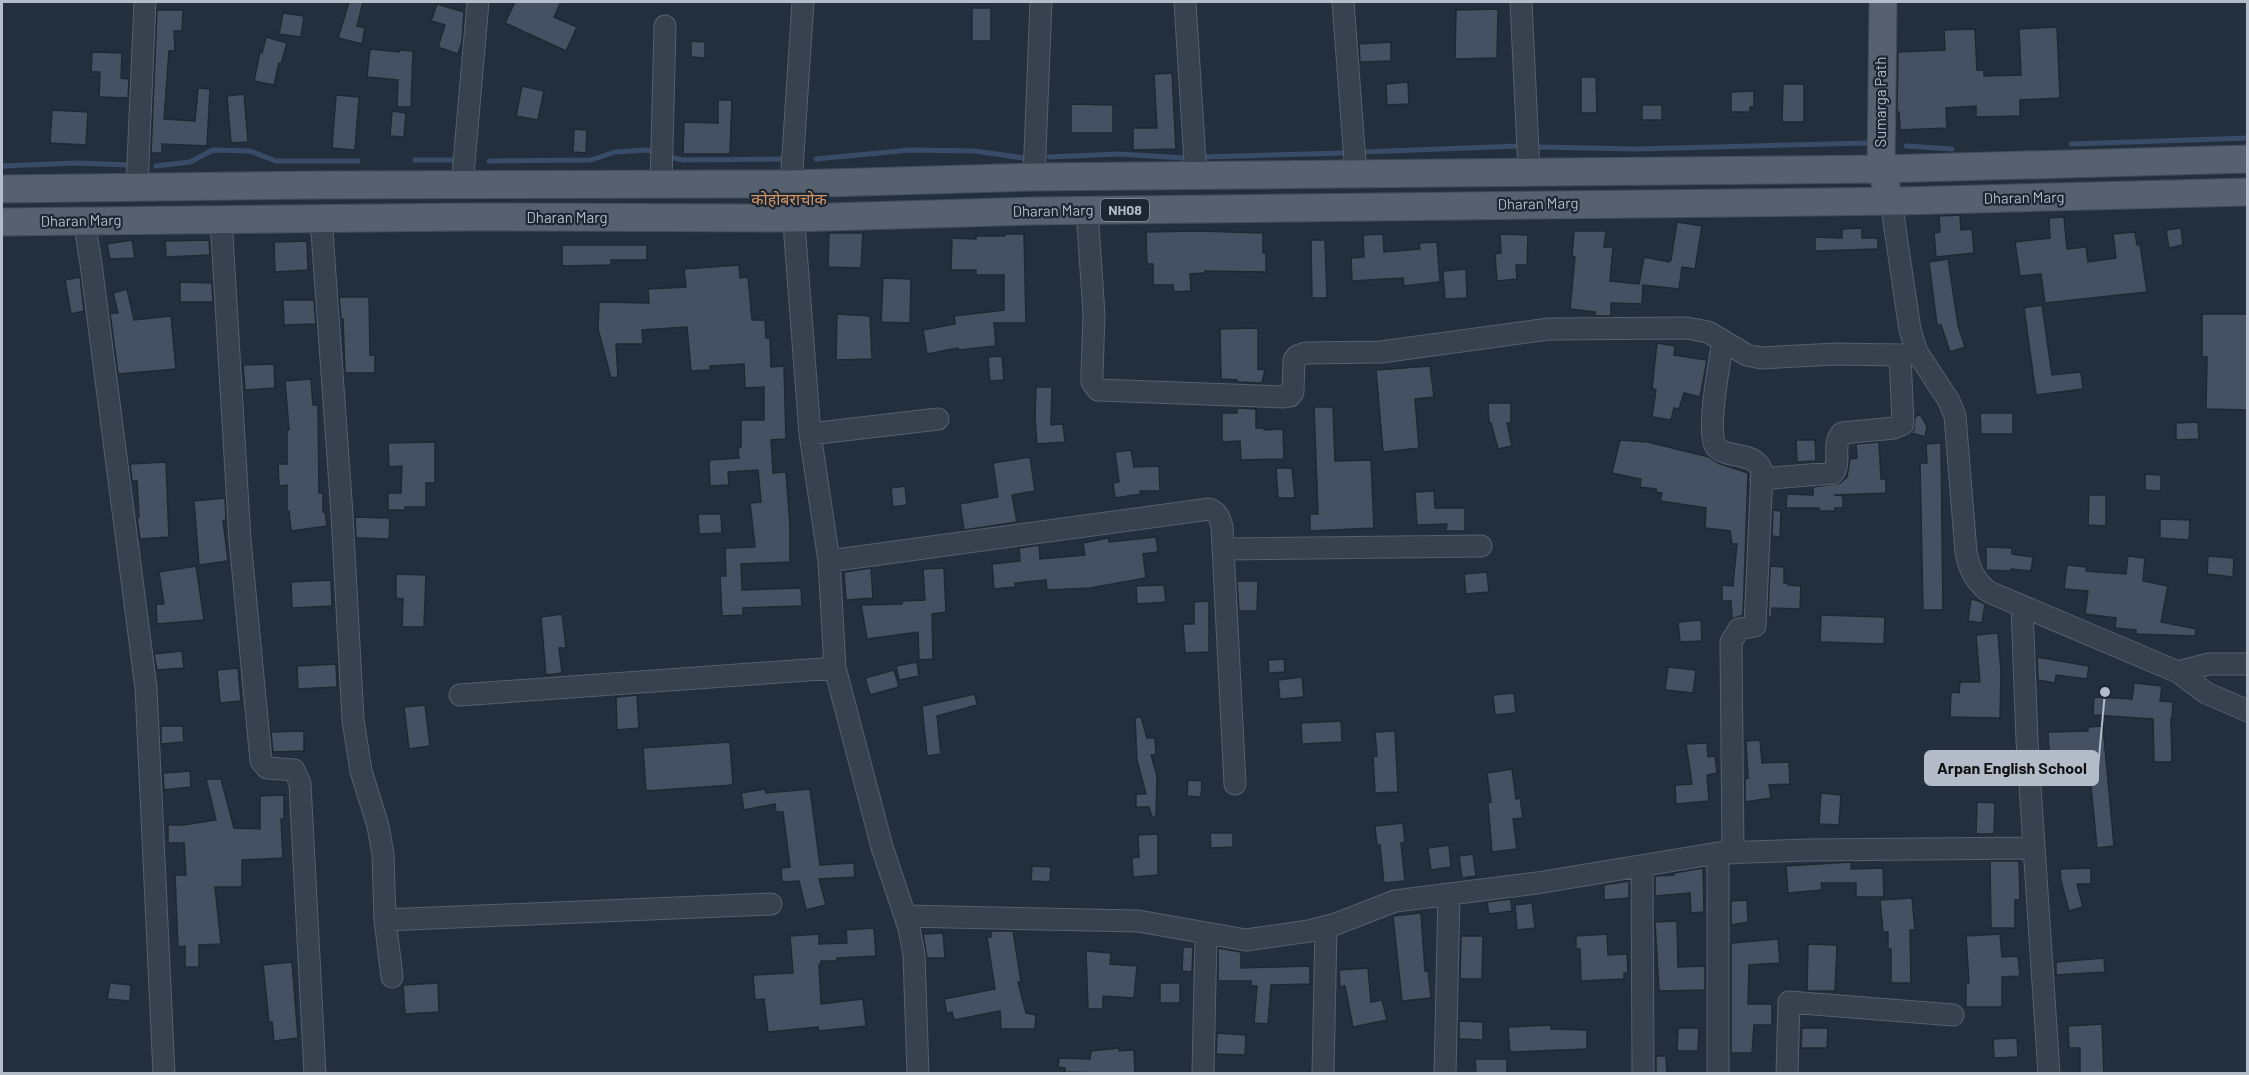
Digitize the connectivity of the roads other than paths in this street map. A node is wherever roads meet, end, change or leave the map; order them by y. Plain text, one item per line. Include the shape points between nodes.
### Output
1 (145, 2) edge
2 (478, 2) edge
3 (802, 2) edge
4 (1041, 2) edge
5 (1185, 2) edge
6 (1343, 2) edge
7 (1521, 2) edge
8 (1883, 2) edge
9 (665, 26) dead end
10 (2247, 159) edge
11 (1881, 169) junction
12 (1530, 171) junction
13 (1356, 175) junction
14 (1034, 177) junction
15 (1196, 177) junction
16 (791, 184) junction
17 (661, 185) junction
18 (137, 186) junction
19 (462, 186) junction
20 (2, 189) edge
21 (2247, 192) edge
22 (1891, 201) junction
23 (1087, 210) junction
24 (321, 218) junction
25 (794, 218) junction
26 (221, 219) junction
27 (84, 220) junction
28 (2, 222) edge
29 (1723, 341) junction
30 (1908, 353) junction
31 (939, 419) dead end
32 (810, 434) junction
33 (1761, 479) junction
34 (1481, 546) dead end
35 (1223, 549) junction
36 (829, 561) junction
37 (2022, 607) junction
38 (2247, 664) edge
39 (835, 668) junction
40 (2178, 672) junction
41 (460, 696) dead end
42 (2247, 711) edge
43 (1235, 784) dead end
44 (2034, 848) junction
45 (1726, 853) junction
46 (1642, 866) junction
47 (1449, 894) junction
48 (771, 904) dead end
49 (905, 916) junction
50 (385, 920) junction
51 (1326, 927) junction
52 (1206, 933) junction
53 (392, 977) dead end
54 (1953, 1015) dead end
55 (164, 1074) edge
56 (315, 1074) edge
57 (918, 1074) edge
58 (1203, 1074) edge
59 (1323, 1074) edge
60 (1445, 1074) edge
61 (1644, 1074) edge
62 (1718, 1074) edge
63 (1787, 1074) edge
64 (2049, 1074) edge

1 - 18 street
2 - 19 street
3 - 16 street
4 - 14 street
5 - 15 street
6 - 13 street
7 - 12 street
8 - 11 main road, Sumarga Path
9 - 17 street
10 - 11 main road, NH08
11 - 12 main road, NH08
11 - 22 main road, Sumarga Path
12 - 13 main road, NH08
13 - 15 main road, NH08
14 - 15 main road, NH08
14 - 16 main road, NH08
16 - 17 main road, NH08
16 - 25 street
17 - 19 main road, NH08
18 - 19 main road, NH08
18 - 20 main road, NH08
21 - 22 main road, Dharan Marg / NH08
22 - 23 main road, Dharan Marg / NH08
22 - 30 street via 1910,330
23 - 25 main road, Dharan Marg / NH08
23 - 29 street via 1095,314 1092,382 1098,390 1287,397 1293,392 1294,360 1306,353 1381,352 1549,329 1687,328 1708,332
24 - 25 main road, Dharan Marg / NH08
24 - 26 main road, Dharan Marg / NH08
24 - 50 street via 353,720 361,771 384,854
25 - 32 street
26 - 27 main road, Dharan Marg / NH08
26 - 56 street via 240,540 261,761 267,768 294,771 300,783
27 - 28 main road, Dharan Marg / NH08
27 - 55 street via 146,688
29 - 30 street via 1761,358
29 - 33 street via 1711,427 1714,444 1718,450 1754,461 1761,467
30 - 33 street via 1903,424 1842,433 1837,441 1833,473
30 - 37 street via 1949,401 1955,416 1968,566 1980,586
31 - 32 street
32 - 36 street
33 - 45 street via 1755,626 1739,629 1731,642
34 - 35 street
35 - 36 street via 1220,519 1209,509
35 - 43 street
36 - 39 street
37 - 40 street
37 - 44 street
38 - 40 street via 2209,664
39 - 41 street
39 - 49 street via 882,847
40 - 42 street via 2206,693
44 - 45 street
44 - 64 street
45 - 46 street
45 - 62 street
46 - 47 street
46 - 61 street
47 - 51 street via 1395,901
47 - 60 street
48 - 50 street
49 - 52 street via 1138,921
49 - 57 street via 914,955
50 - 53 street
51 - 52 street via 1246,940
51 - 59 street
52 - 58 street
54 - 63 street via 1789,1002

